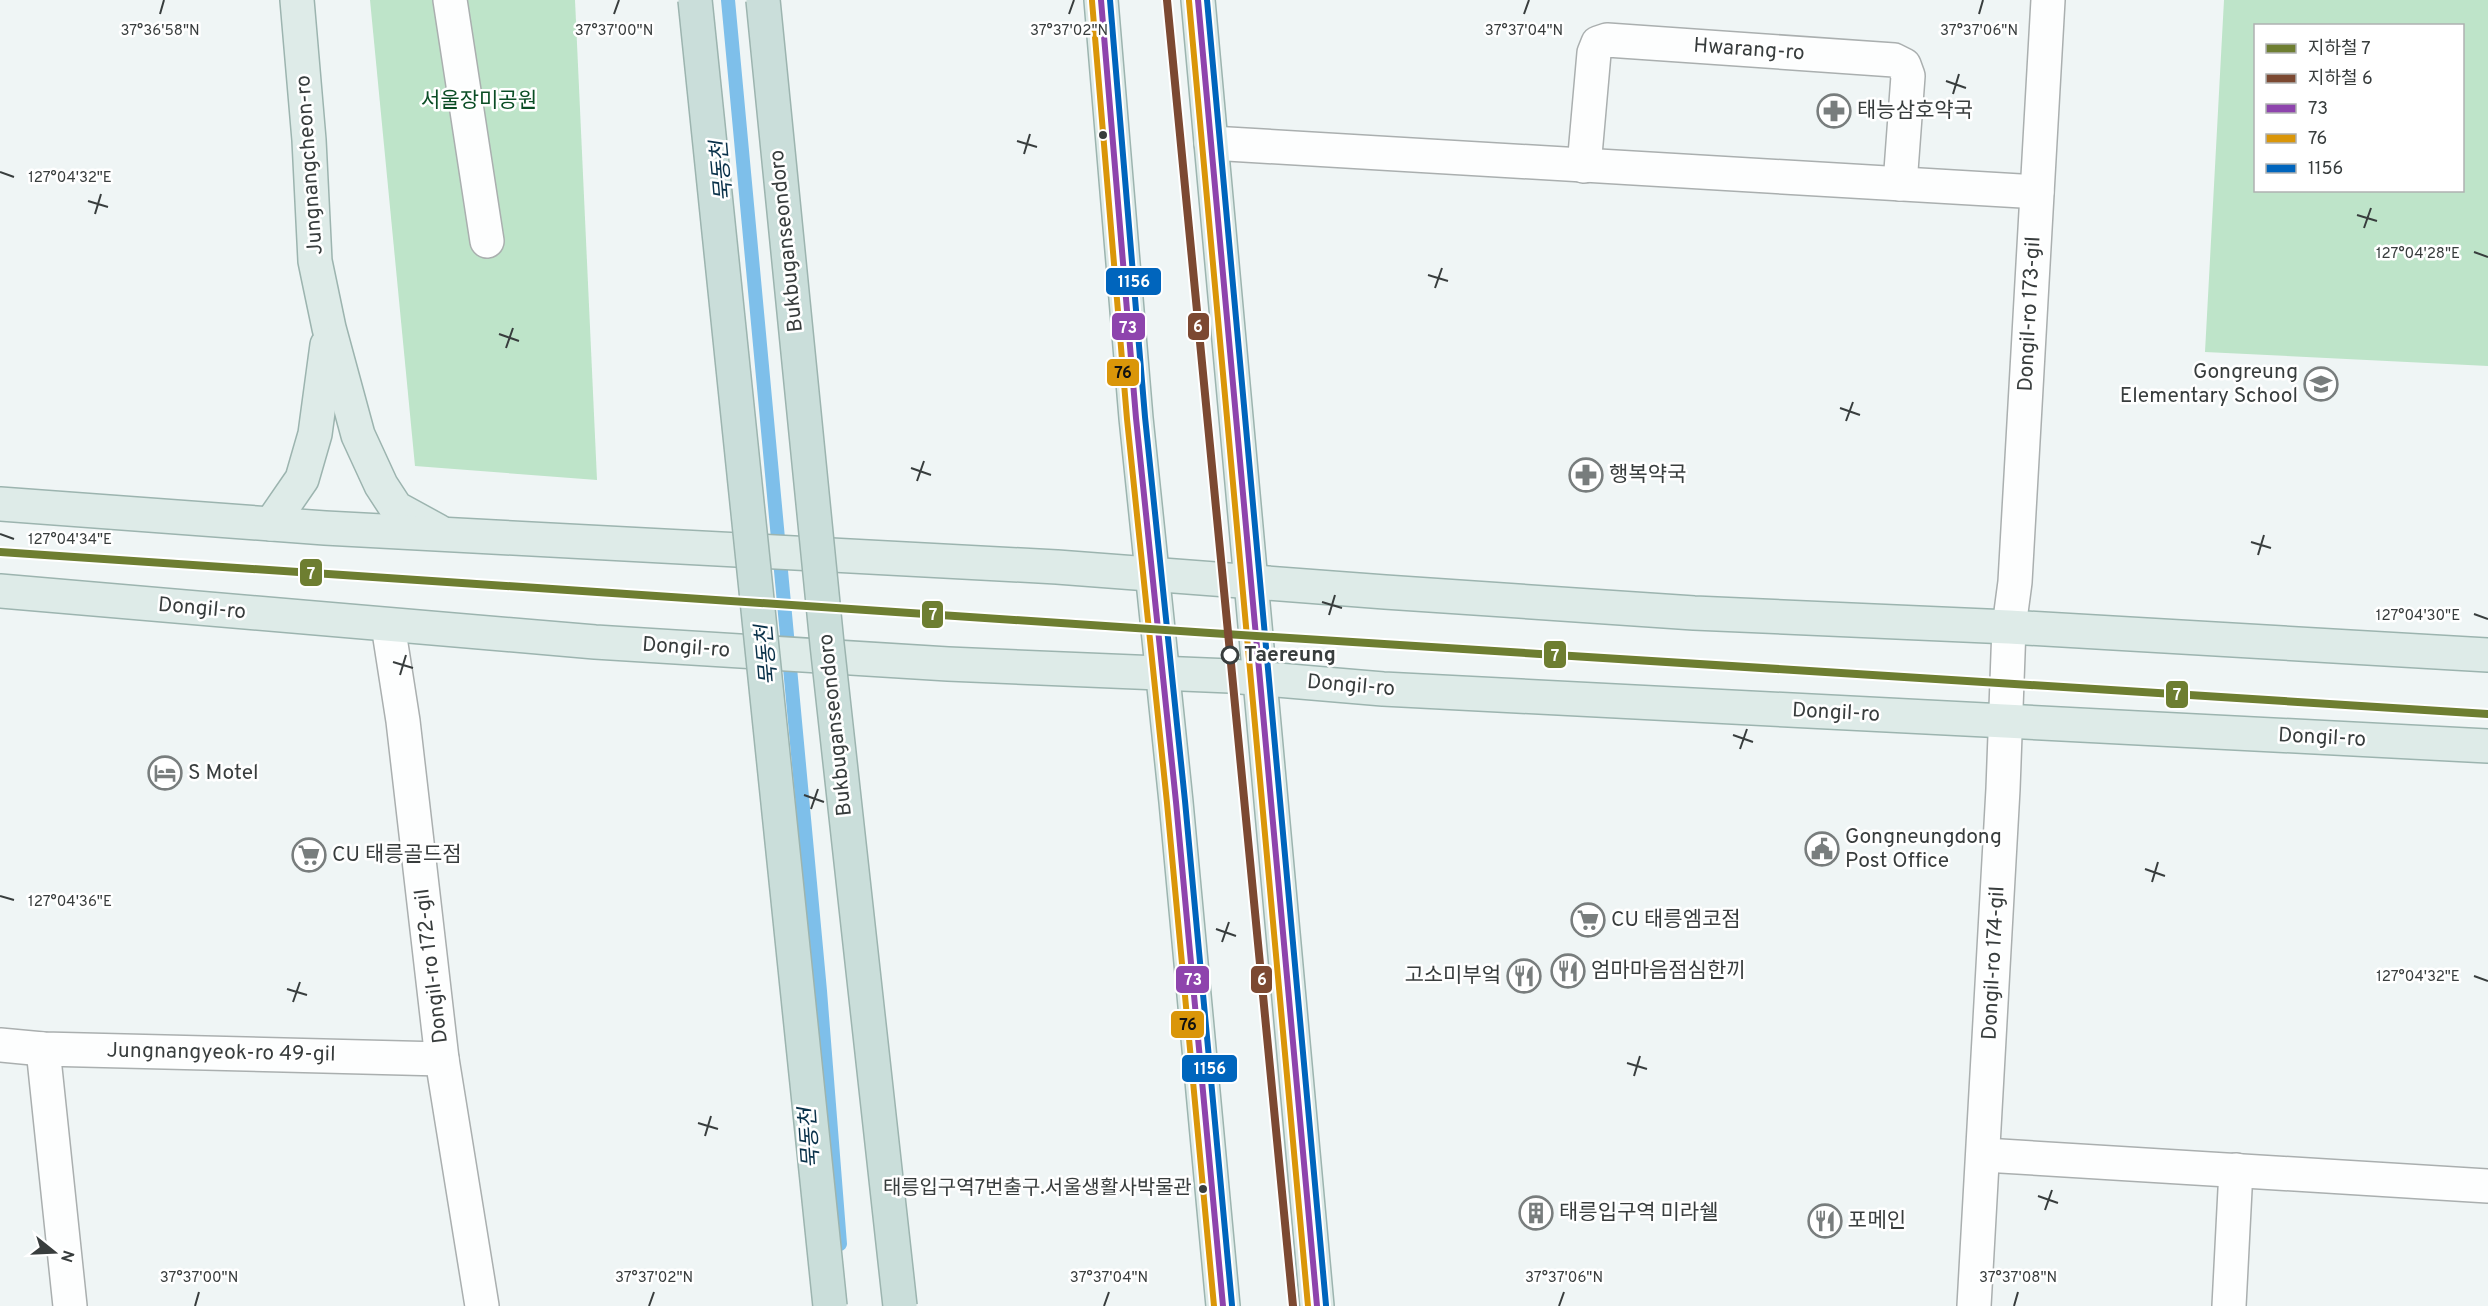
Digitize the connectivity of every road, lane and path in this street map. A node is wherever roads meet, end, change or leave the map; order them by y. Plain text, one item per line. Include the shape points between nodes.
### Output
1 (297, 0) edge
2 (450, 0) edge
3 (695, 0) edge
4 (763, 0) edge
5 (1101, 0) edge
6 (1198, 0) edge
7 (2048, 0) edge
8 (1211, 143) junction
9 (1584, 166) junction
10 (1900, 184) junction
11 (2037, 192) junction
12 (487, 241) dead end
13 (329, 328) junction
14 (0, 504) edge
15 (270, 524) junction
16 (445, 535) junction
17 (1152, 574) junction
18 (1250, 582) junction
19 (0, 591) edge
20 (388, 625) junction
21 (2010, 627) junction
22 (2488, 655) edge
23 (1163, 674) junction
24 (1258, 678) junction
25 (2006, 721) junction
26 (2488, 746) edge
27 (0, 1045) edge
28 (43, 1049) junction
29 (442, 1059) junction
30 (1984, 1155) junction
31 (2236, 1170) junction
32 (2488, 1186) edge
33 (70, 1306) edge
34 (482, 1306) edge
35 (830, 1306) edge
36 (900, 1306) edge
37 (1223, 1306) edge
38 (1317, 1306) edge
39 (1974, 1306) edge
40 (2229, 1306) edge

1 - 13 main road, Jungnangcheon-ro via 315,261
2 - 12 street
3 - 35 highway, bridge
4 - 36 highway, Bukbuganseondoro, bridge via 827,644
5 - 17 main road
6 - 8 main road
7 - 11 street, Dongil-ro 173-gil
8 - 9 street
8 - 18 main road
9 - 10 street
9 - 10 street, Hwarang-ro via 1593,53 1598,43 1607,40 1899,62 1908,76
10 - 11 street
11 - 21 street, Dongil-ro 173-gil
13 - 15 main road via 312,446 302,479
13 - 16 main road, Jungnangcheon-ro via 358,435 381,485 396,508
14 - 15 main road
15 - 16 main road
16 - 17 main road, bridge
17 - 18 main road
17 - 23 main road
18 - 21 main road via 1694,613
18 - 24 main road
19 - 20 main road, Dongil-ro
20 - 23 main road, Dongil-ro, bridge via 595,642
20 - 29 street, Dongil-ro 172-gil via 403,721
21 - 22 main road
21 - 25 street, Dongil-ro 174-gil
23 - 24 main road, Dongil-ro
23 - 37 main road
24 - 25 main road, Dongil-ro via 1383,690
24 - 38 main road
25 - 26 main road, Dongil-ro
25 - 30 street, Dongil-ro 174-gil
27 - 28 street, Jungnangyeok-ro 49-gil
28 - 29 street, Jungnangyeok-ro 49-gil
28 - 33 street
29 - 34 street, Dongil-ro 172-gil
30 - 31 street
30 - 39 street, Dongil-ro 174-gil
31 - 32 street
31 - 40 street

